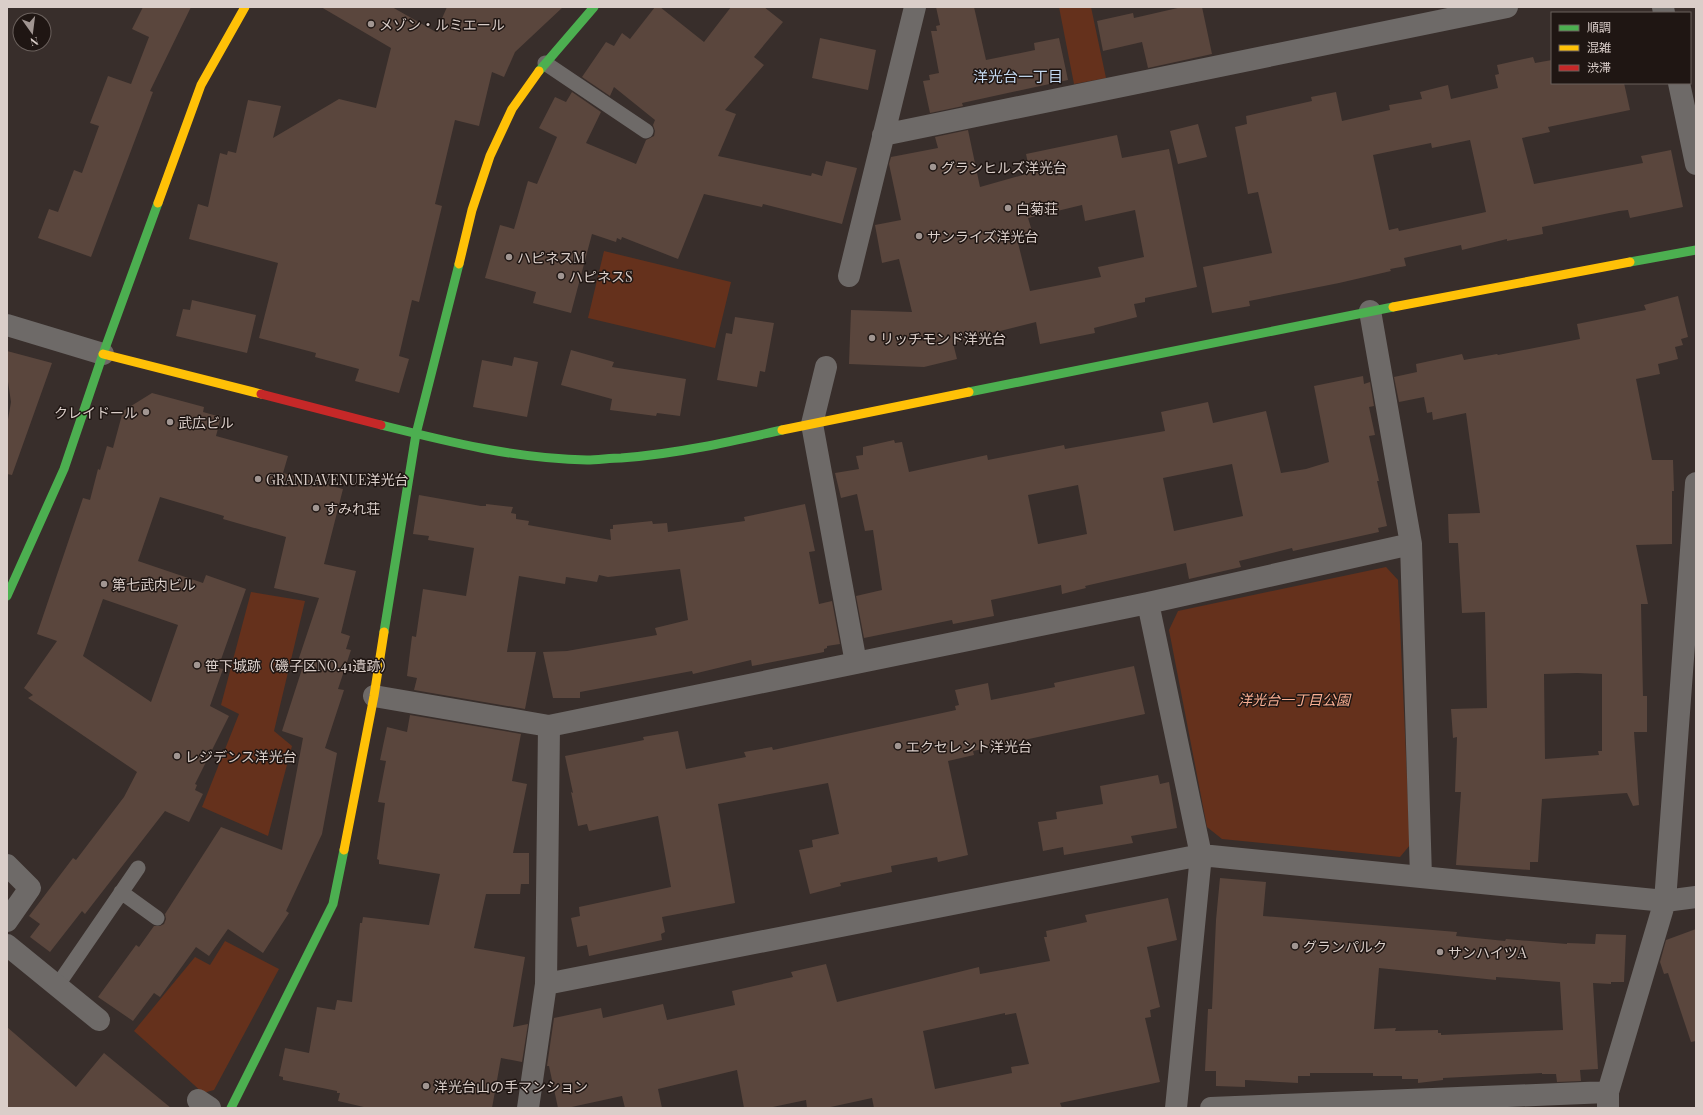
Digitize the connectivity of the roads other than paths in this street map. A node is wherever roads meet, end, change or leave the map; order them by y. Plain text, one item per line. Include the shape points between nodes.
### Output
1 (594, 7) edge
2 (915, 7) edge
3 (1507, 7) edge
4 (238, 9) edge
5 (545, 63) junction
6 (1679, 84) edge
7 (646, 130) dead end
8 (883, 135) junction
9 (1696, 164) edge
10 (1696, 250) edge
11 (849, 276) dead end
12 (1370, 312) junction
13 (7, 325) edge
14 (103, 354) junction
15 (826, 367) dead end
16 (812, 424) junction
17 (416, 434) junction
18 (1696, 483) edge
19 (1411, 544) junction
20 (7, 596) edge
21 (1148, 603) junction
22 (856, 663) junction
23 (374, 696) junction
24 (550, 726) junction
25 (1200, 855) junction
26 (7, 865) edge
27 (138, 868) dead end
28 (1421, 878) junction
29 (121, 892) junction
30 (1696, 897) edge
31 (1665, 902) junction
32 (158, 918) dead end
33 (7, 921) edge
34 (7, 945) edge
35 (546, 984) junction
36 (57, 986) junction
37 (99, 1020) dead end
38 (1608, 1100) edge
39 (231, 1108) edge
40 (528, 1108) edge
41 (1176, 1108) edge
42 (1211, 1108) edge

1 - 5 street
2 - 8 street
3 - 8 street
4 - 14 street via 201,85
5 - 7 lane
5 - 17 street via 512,109 490,156 472,210
6 - 9 street
8 - 11 street
10 - 12 street
12 - 16 street
12 - 19 street
13 - 14 street
14 - 17 street
14 - 20 street via 64,469
15 - 16 street
16 - 17 street via 700,448 589,460 499,452
16 - 22 street
17 - 23 street
18 - 31 street
19 - 21 street
19 - 28 street
21 - 22 street
21 - 25 street
22 - 24 street
23 - 24 street
23 - 39 street via 333,904
24 - 35 street
25 - 28 street
25 - 35 street
25 - 41 street
26 - 33 street via 30,888
27 - 29 lane
28 - 31 street
29 - 32 lane
29 - 36 lane
30 - 31 street
31 - 38 street
34 - 36 street
35 - 40 street
36 - 37 street
38 - 42 street

